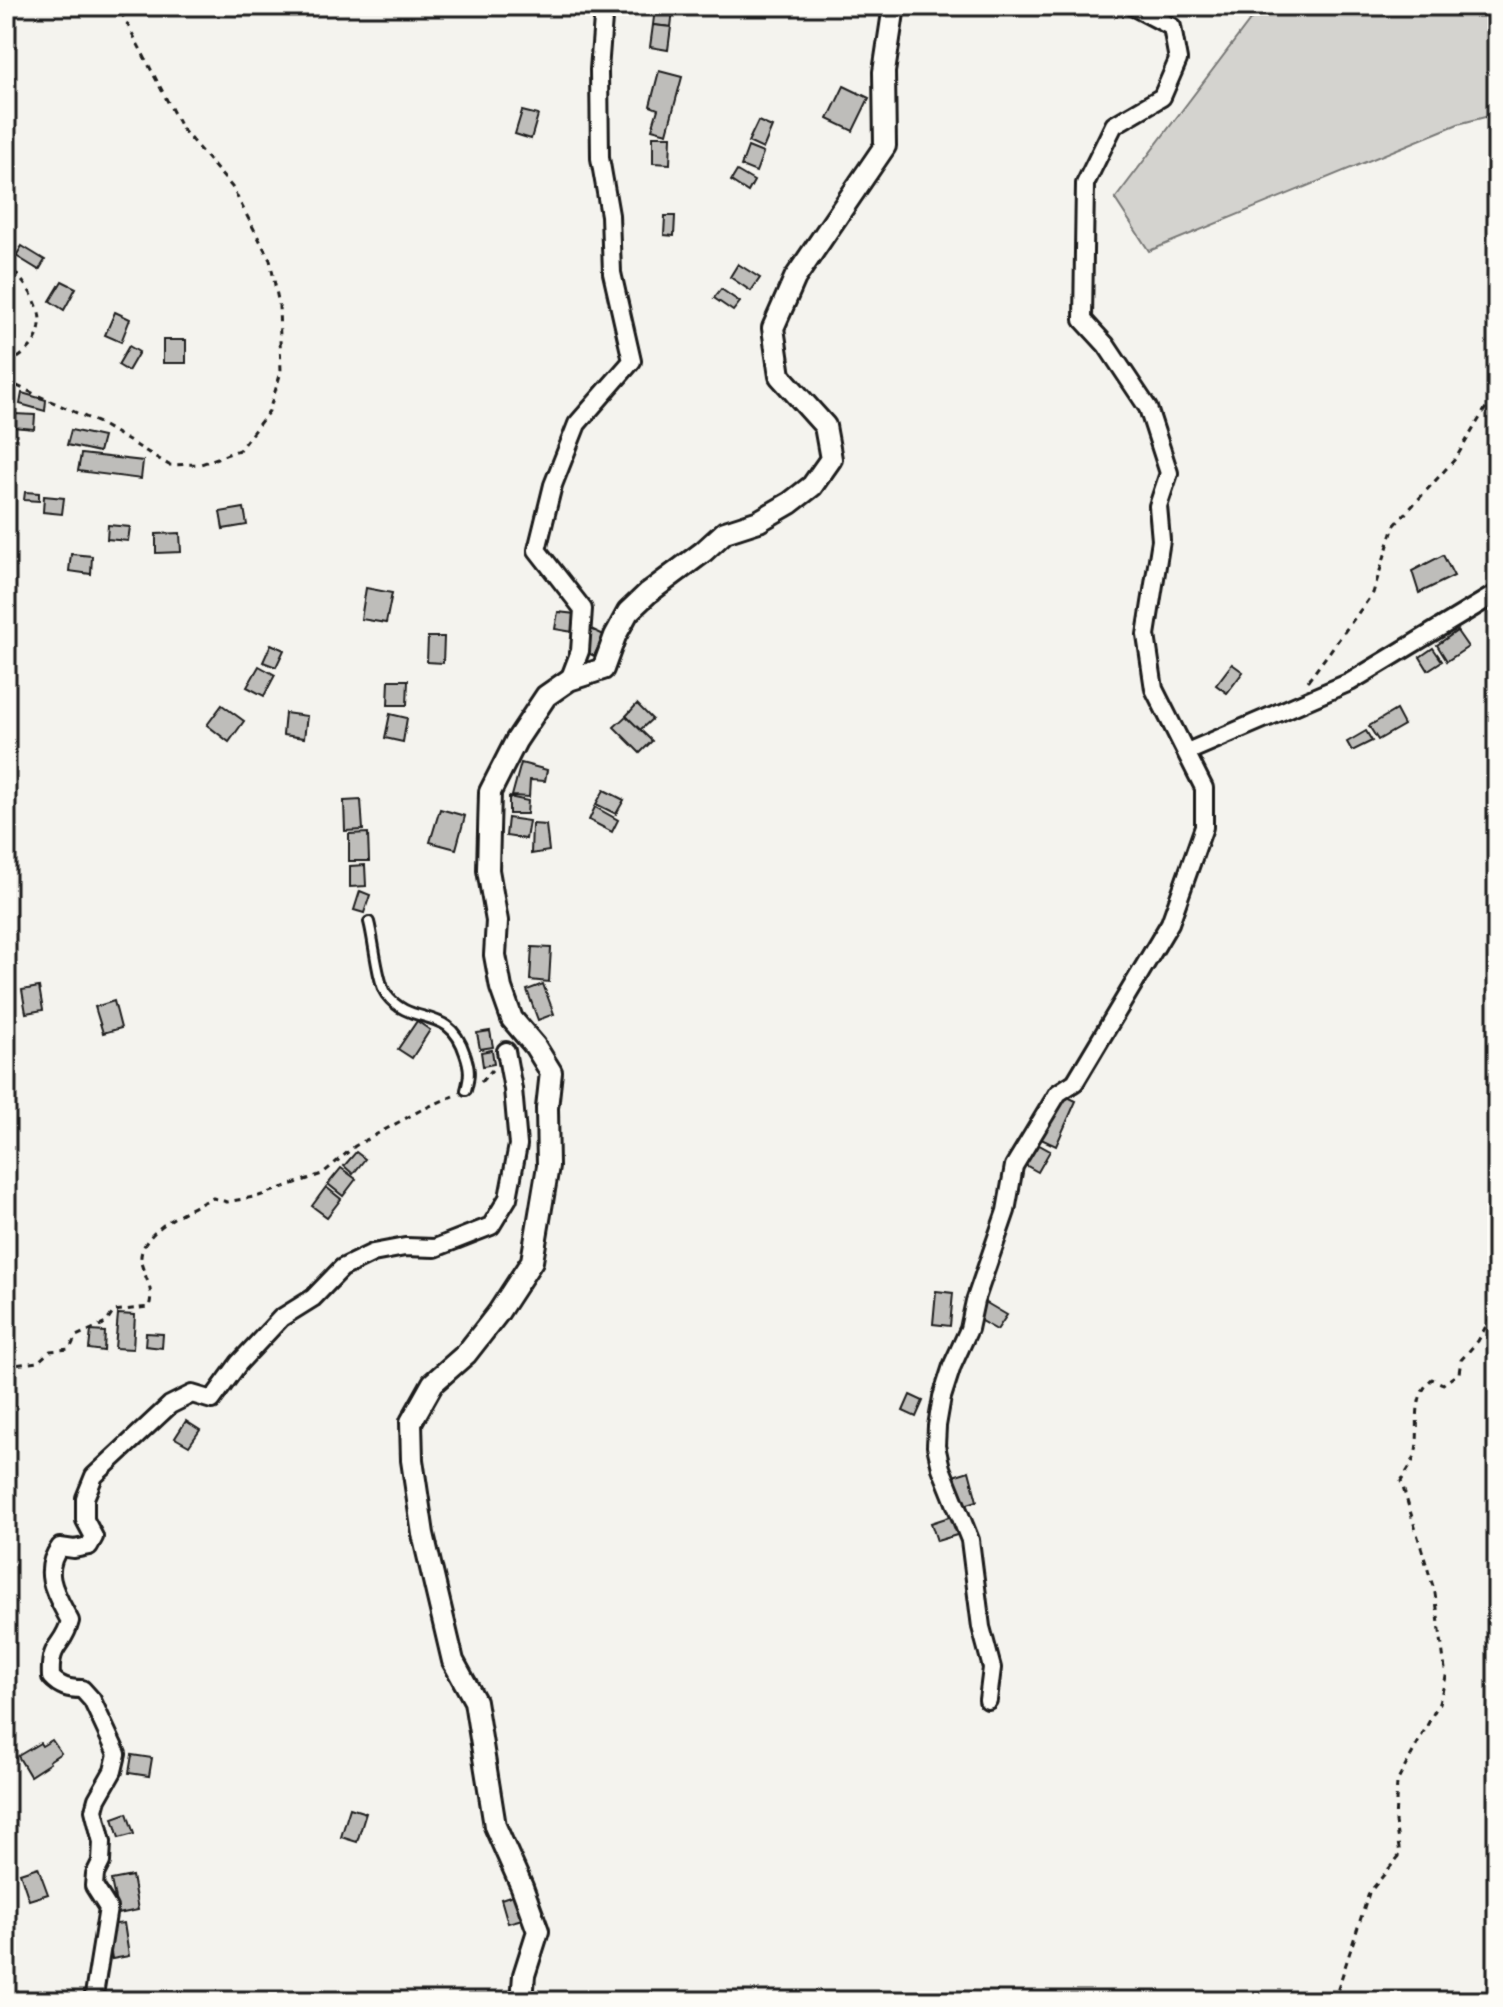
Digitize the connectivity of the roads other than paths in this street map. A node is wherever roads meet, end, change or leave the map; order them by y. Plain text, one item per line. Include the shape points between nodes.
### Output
1 (604, 6) edge
2 (894, 6) edge
3 (1132, 6) edge
4 (1497, 593) edge
5 (569, 680) junction
6 (1187, 752) junction
7 (369, 922) dead end
8 (506, 1051) road end
9 (466, 1090) road end
10 (988, 1700) dead end
11 (93, 2001) edge
12 (522, 2001) edge

1 - 5 street via 600,158 610,215 612,273 632,361 577,424 553,485 537,550 583,609 580,651
2 - 5 street via 884,72 885,146 795,278 773,328 780,376 825,426 831,459 812,486 790,503 725,532 648,593 628,612 603,669
3 - 6 street via 1172,27 1178,60 1162,97 1114,125 1085,184 1083,320 1148,408 1169,473 1158,506 1161,540 1146,635 1154,689
4 - 6 street via 1350,682
5 - 12 street via 546,696 490,792 488,870 501,988 512,1019 551,1072 548,1166 532,1261 466,1354 433,1383 411,1422 423,1534 453,1661 475,1701 495,1826 538,1931
6 - 10 street via 1204,788 1204,827 1170,923 1075,1082 1058,1093 1014,1166 997,1243 942,1397 936,1446 970,1540 992,1668
7 - 9 lane via 386,995 422,1017 444,1021 460,1037 471,1074
8 - 11 street via 518,1145 508,1198 491,1226 435,1248 373,1253 342,1268 313,1298 281,1318 212,1400 192,1394 170,1405 94,1476 85,1498 85,1520 94,1537 89,1546 60,1547 54,1555 49,1569 53,1589 70,1621 67,1634 54,1647 51,1677 68,1689 82,1689 92,1700 117,1754 94,1810 102,1842 94,1886 108,1908

